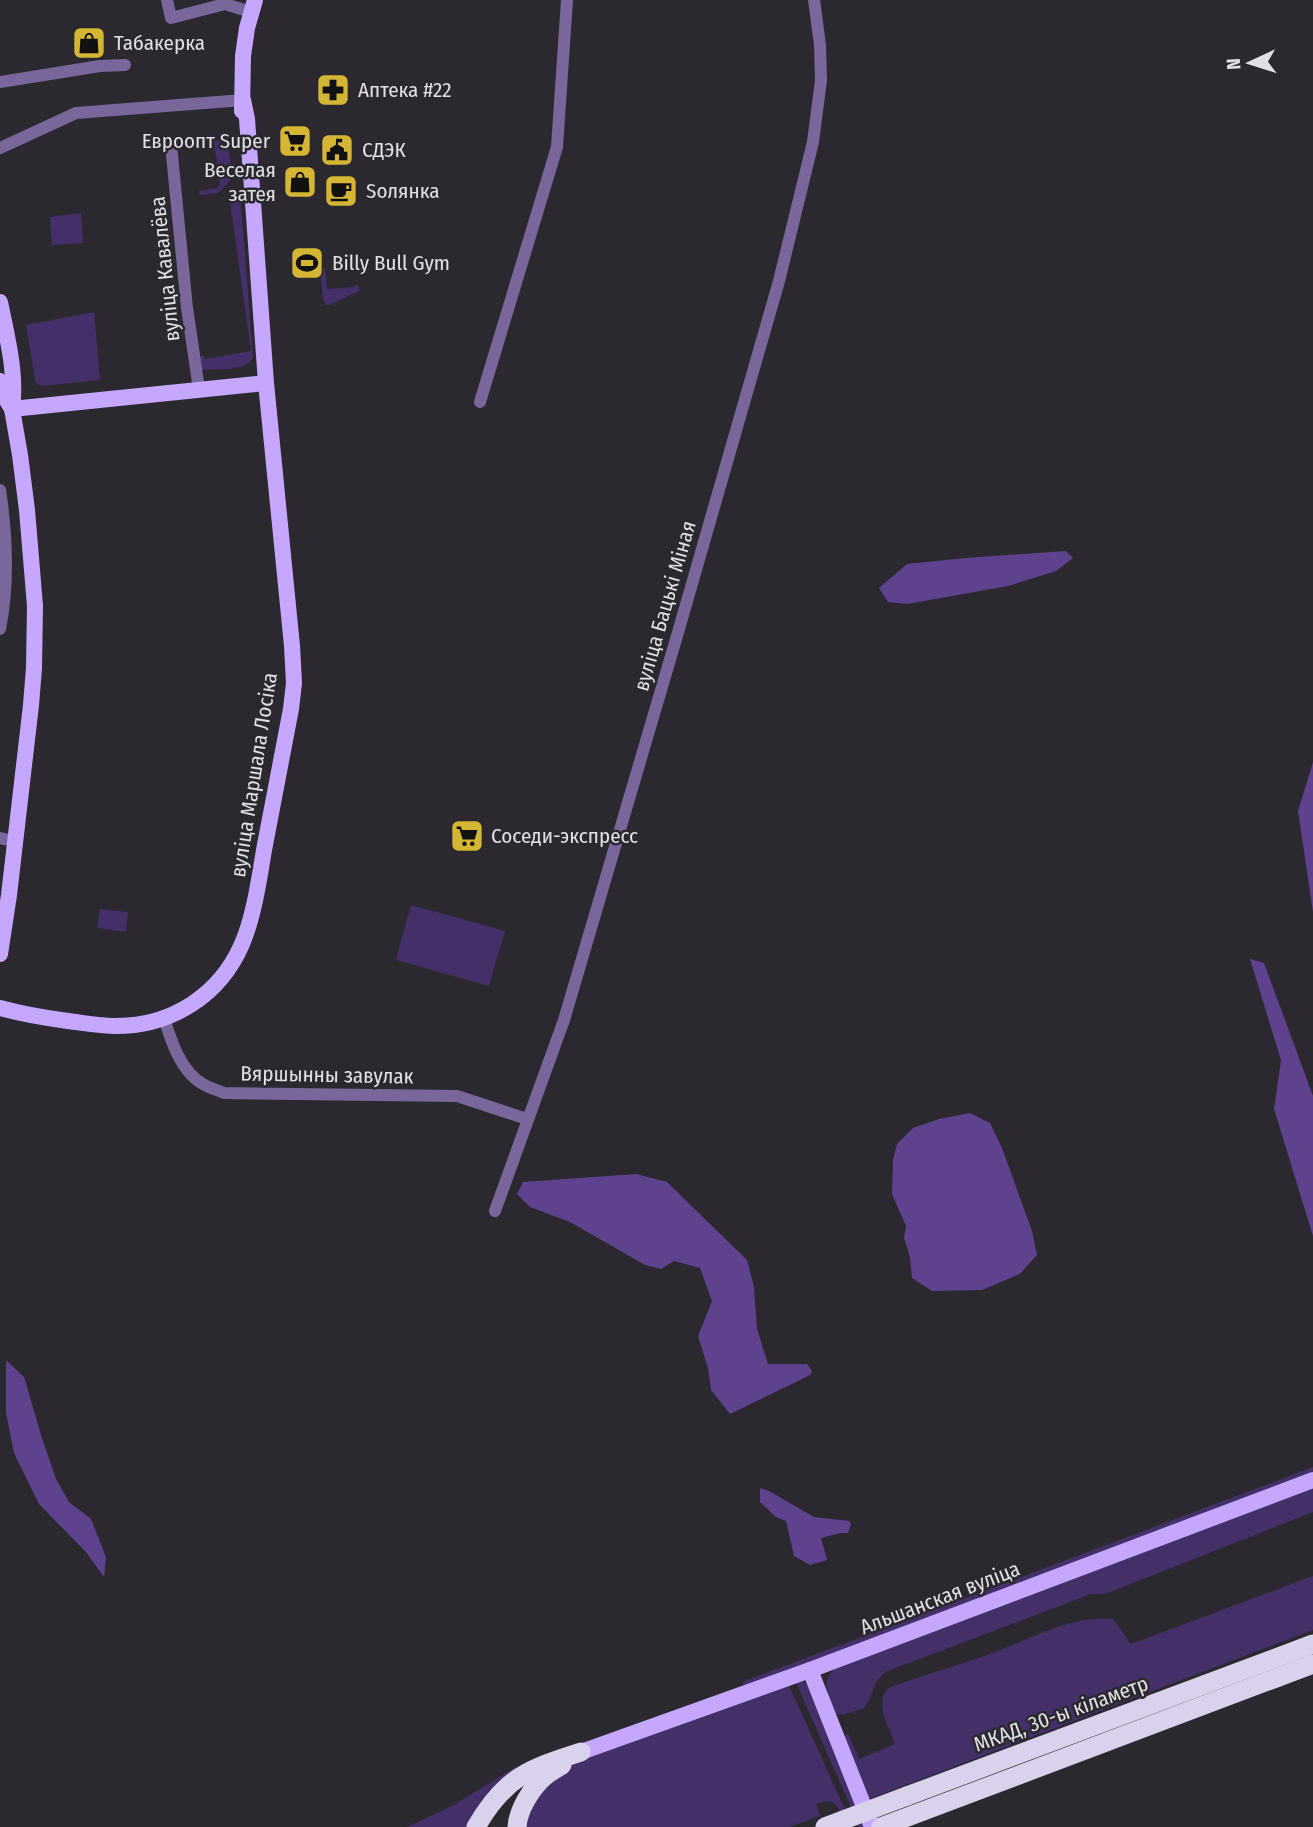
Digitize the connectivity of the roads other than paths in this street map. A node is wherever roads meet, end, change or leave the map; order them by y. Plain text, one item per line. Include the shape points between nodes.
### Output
1 (167, 0) edge
2 (567, 0) edge
3 (814, 0) edge
4 (253, 6) edge
5 (125, 65) dead end
6 (0, 82) edge
7 (243, 100) junction
8 (171, 145) dead end
9 (0, 148) edge
10 (0, 302) edge
11 (0, 381) edge
12 (266, 383) junction
13 (199, 389) junction
14 (480, 402) dead end
15 (6, 410) edge
16 (0, 491) edge
17 (0, 629) edge
18 (7, 839) edge
19 (0, 954) edge
20 (0, 1008) edge
21 (164, 1018) junction
22 (527, 1119) junction
23 (495, 1211) dead end
24 (1313, 1480) edge
25 (1313, 1644) edge
26 (1313, 1664) edge
27 (810, 1670) junction
28 (581, 1752) junction
29 (476, 1827) edge
30 (517, 1827) edge
31 (825, 1827) edge
32 (872, 1827) edge
33 (881, 1827) edge

1 - 4 street via 171,18 225,4
2 - 14 street via 556,147
3 - 22 street, вуліца Бацькі Міная via 821,68 813,142 779,281 564,1020
4 - 7 main road, вуліца Маршала Лосіка via 243,56
5 - 6 street
7 - 9 street via 76,113
7 - 12 main road, вуліца Маршала Лосіка via 247,196
8 - 13 street, вуліца Кавалёва
10 - 15 main road via 14,394
11 - 15 main road
12 - 13 main road
12 - 21 main road, вуліца Маршала Лосіка via 291,622 291,709 244,941 207,993
13 - 15 main road
15 - 18 main road via 27,510 35,606 31,705
16 - 17 street via 6,550
18 - 19 main road via 9,895
20 - 21 main road, вуліца Маршала Лосіка via 107,1026
21 - 22 street, Вяршынны завулак via 185,1067 201,1084 224,1093 457,1096
22 - 23 street, вуліца Бацькі Міная
24 - 27 main road, Альшанская вуліца
25 - 31 highway, МКАД, 30-ы кіламетр, bridge
26 - 33 highway, МКАД, 30-ы кіламетр
27 - 28 main road, Альшанская вуліца
27 - 32 main road
28 - 29 highway via 525,1773 506,1786
28 - 30 highway via 543,1778 526,1799

